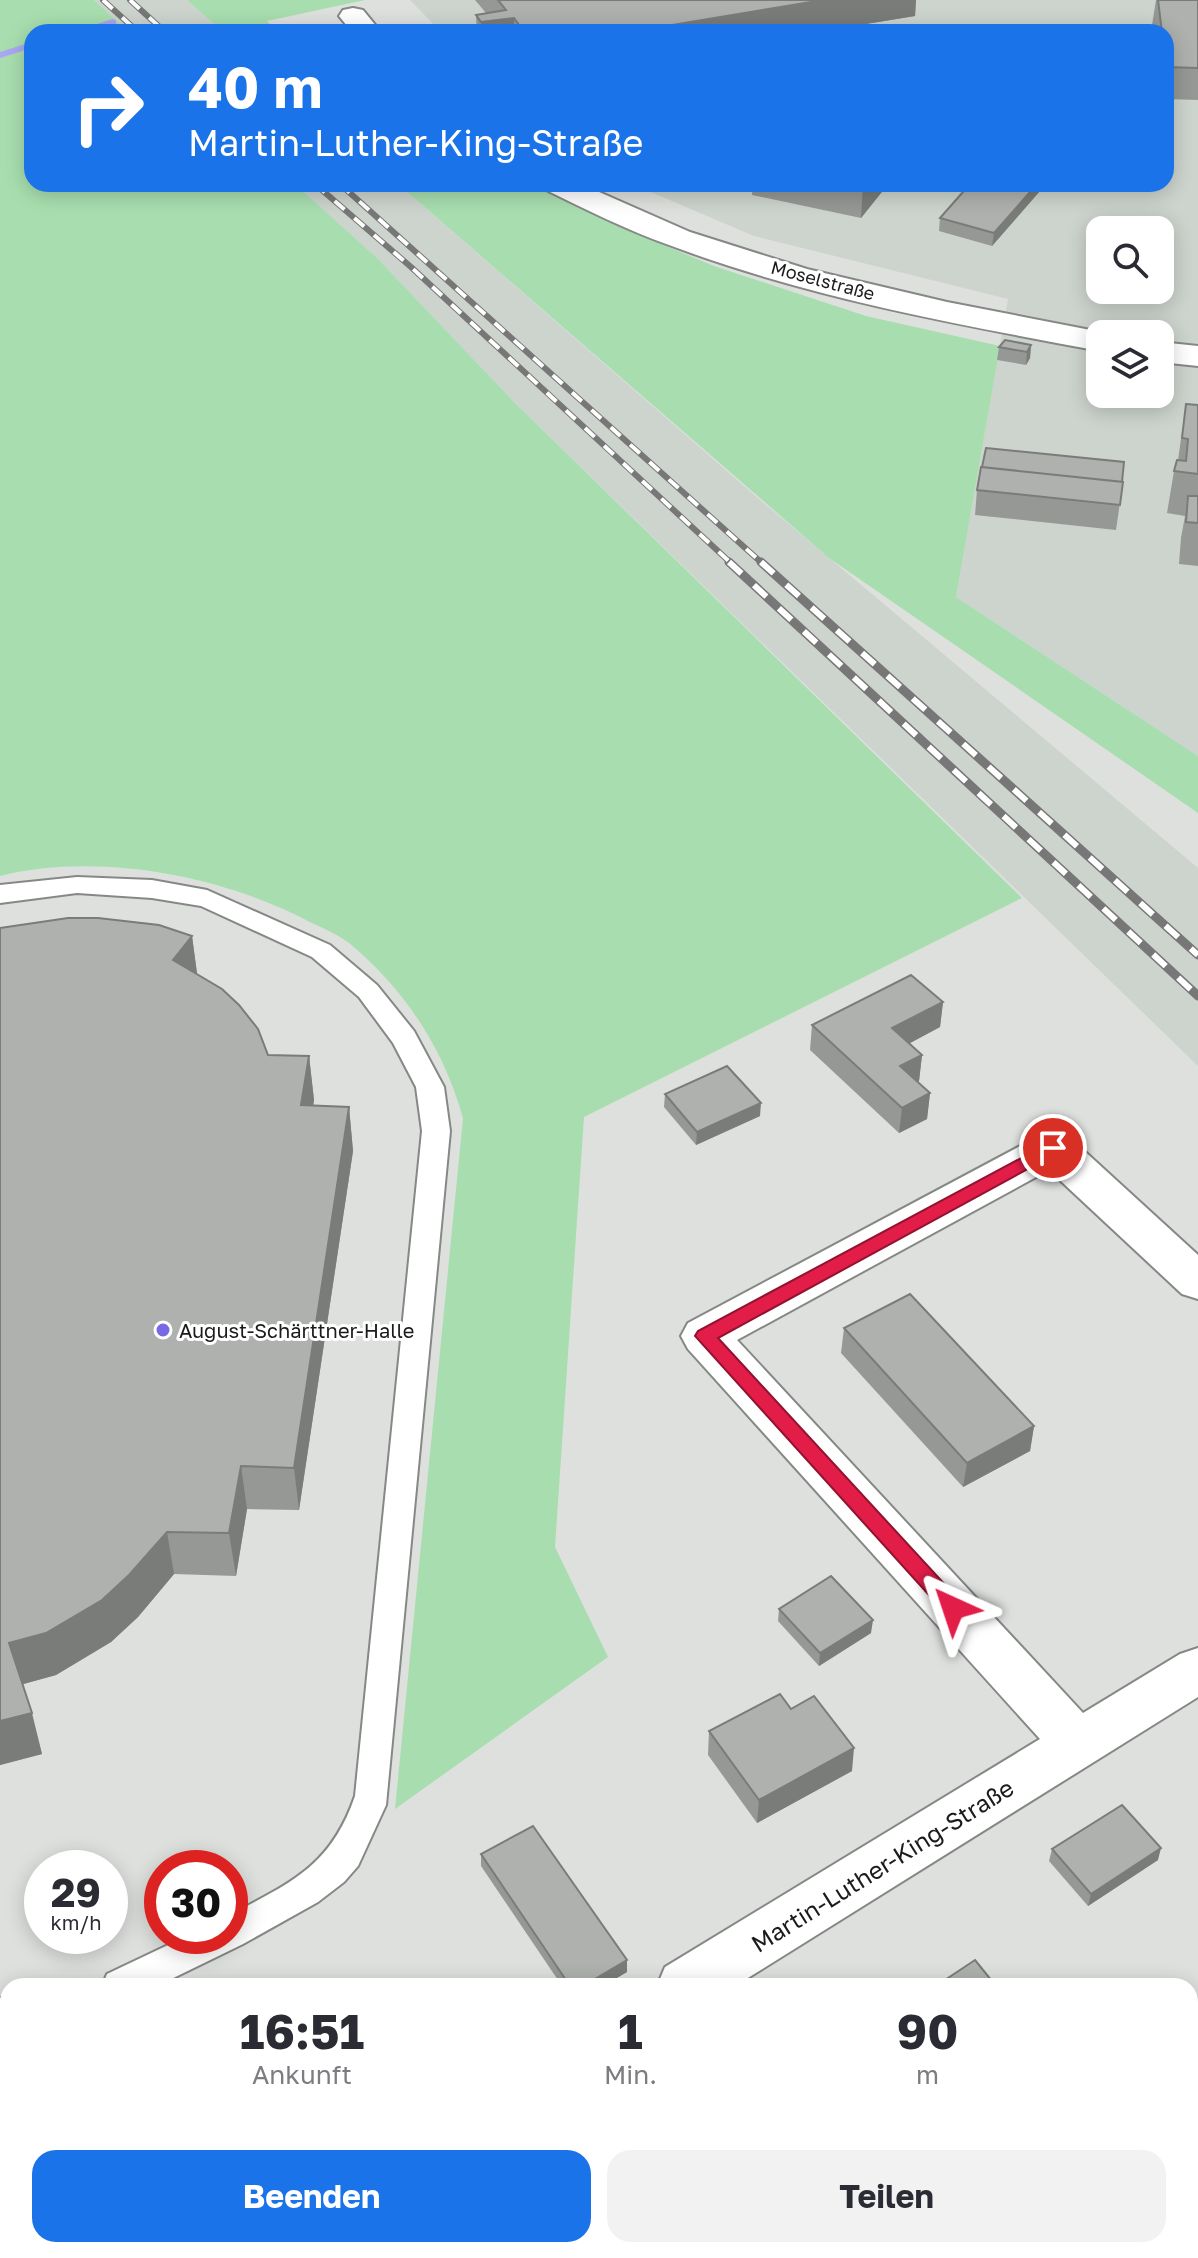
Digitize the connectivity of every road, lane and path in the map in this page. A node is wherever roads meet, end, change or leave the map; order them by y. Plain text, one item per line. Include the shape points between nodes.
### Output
1 (576, 192) edge
2 (1086, 338) edge
3 (1174, 353) edge
4 (1198, 356) edge
5 (0, 894) edge
6 (1198, 1282) edge
7 (1198, 1670) edge
8 (1078, 1744) junction
9 (248, 1924) edge
10 (187, 1954) edge
11 (137, 1978) edge
12 (698, 1978) edge

1 - 2 street, Moselstraße via 696,244 787,272 967,317
3 - 4 street
5 - 9 lane via 77,885 152,889 207,899 271,926 321,951 368,991 404,1038 430,1087 436,1131 372,1796 360,1832 339,1866
6 - 8 street via 1053,1148 705,1336
7 - 8 street, Martin-Luther-King-Straße
8 - 12 street, Martin-Luther-King-Straße
10 - 11 lane

